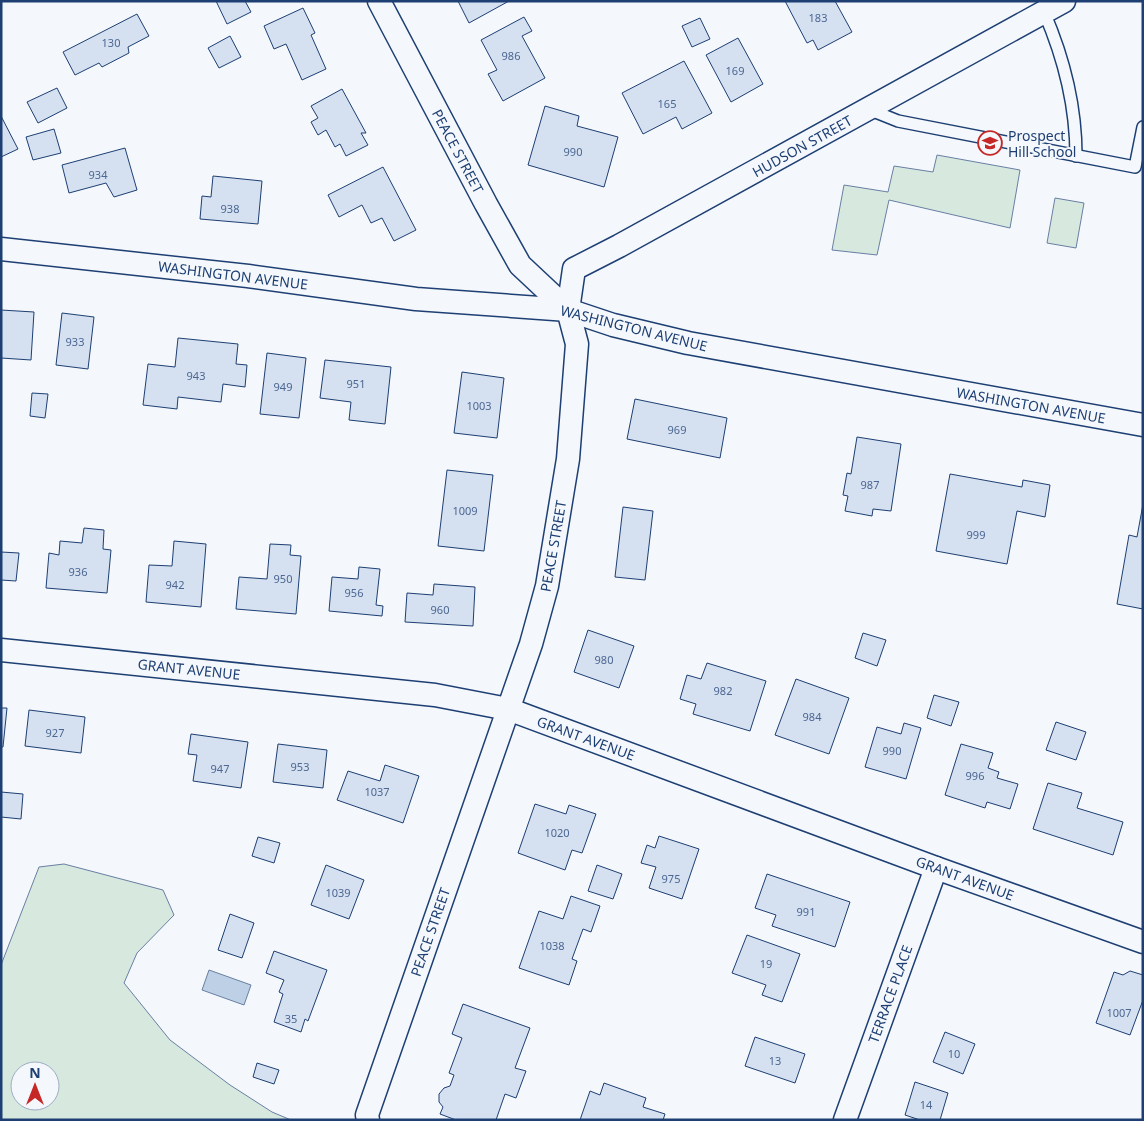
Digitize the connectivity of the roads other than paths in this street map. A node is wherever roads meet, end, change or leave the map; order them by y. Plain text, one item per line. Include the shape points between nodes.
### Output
1 (379, 1) edge
2 (1064, 1) edge
3 (1044, 12) junction
4 (868, 109) junction
5 (1143, 127) edge
6 (1076, 156) junction
7 (1, 249) edge
8 (568, 310) junction
9 (1143, 425) edge
10 (1, 650) edge
11 (508, 709) junction
12 (936, 868) junction
13 (1143, 942) edge
14 (368, 1120) edge
15 (845, 1120) edge

1 - 8 street, PEACE STREET via 520,264
2 - 3 street, HUDSON STREET
3 - 4 street, HUDSON STREET
3 - 6 lane via 1057,41 1070,94 1076,128
4 - 6 lane via 898,121
4 - 8 street, HUDSON STREET via 574,270
5 - 6 lane via 1135,167
7 - 8 street, WASHINGTON AVENUE via 248,276 416,299
8 - 9 street, WASHINGTON AVENUE via 613,325 688,343
8 - 11 street, PEACE STREET via 577,344 568,459 547,586
10 - 11 street, GRANT AVENUE via 435,695
11 - 12 street, GRANT AVENUE
11 - 14 street, PEACE STREET via 367,1115
12 - 13 street, GRANT AVENUE
12 - 15 street, TERRACE PLACE

